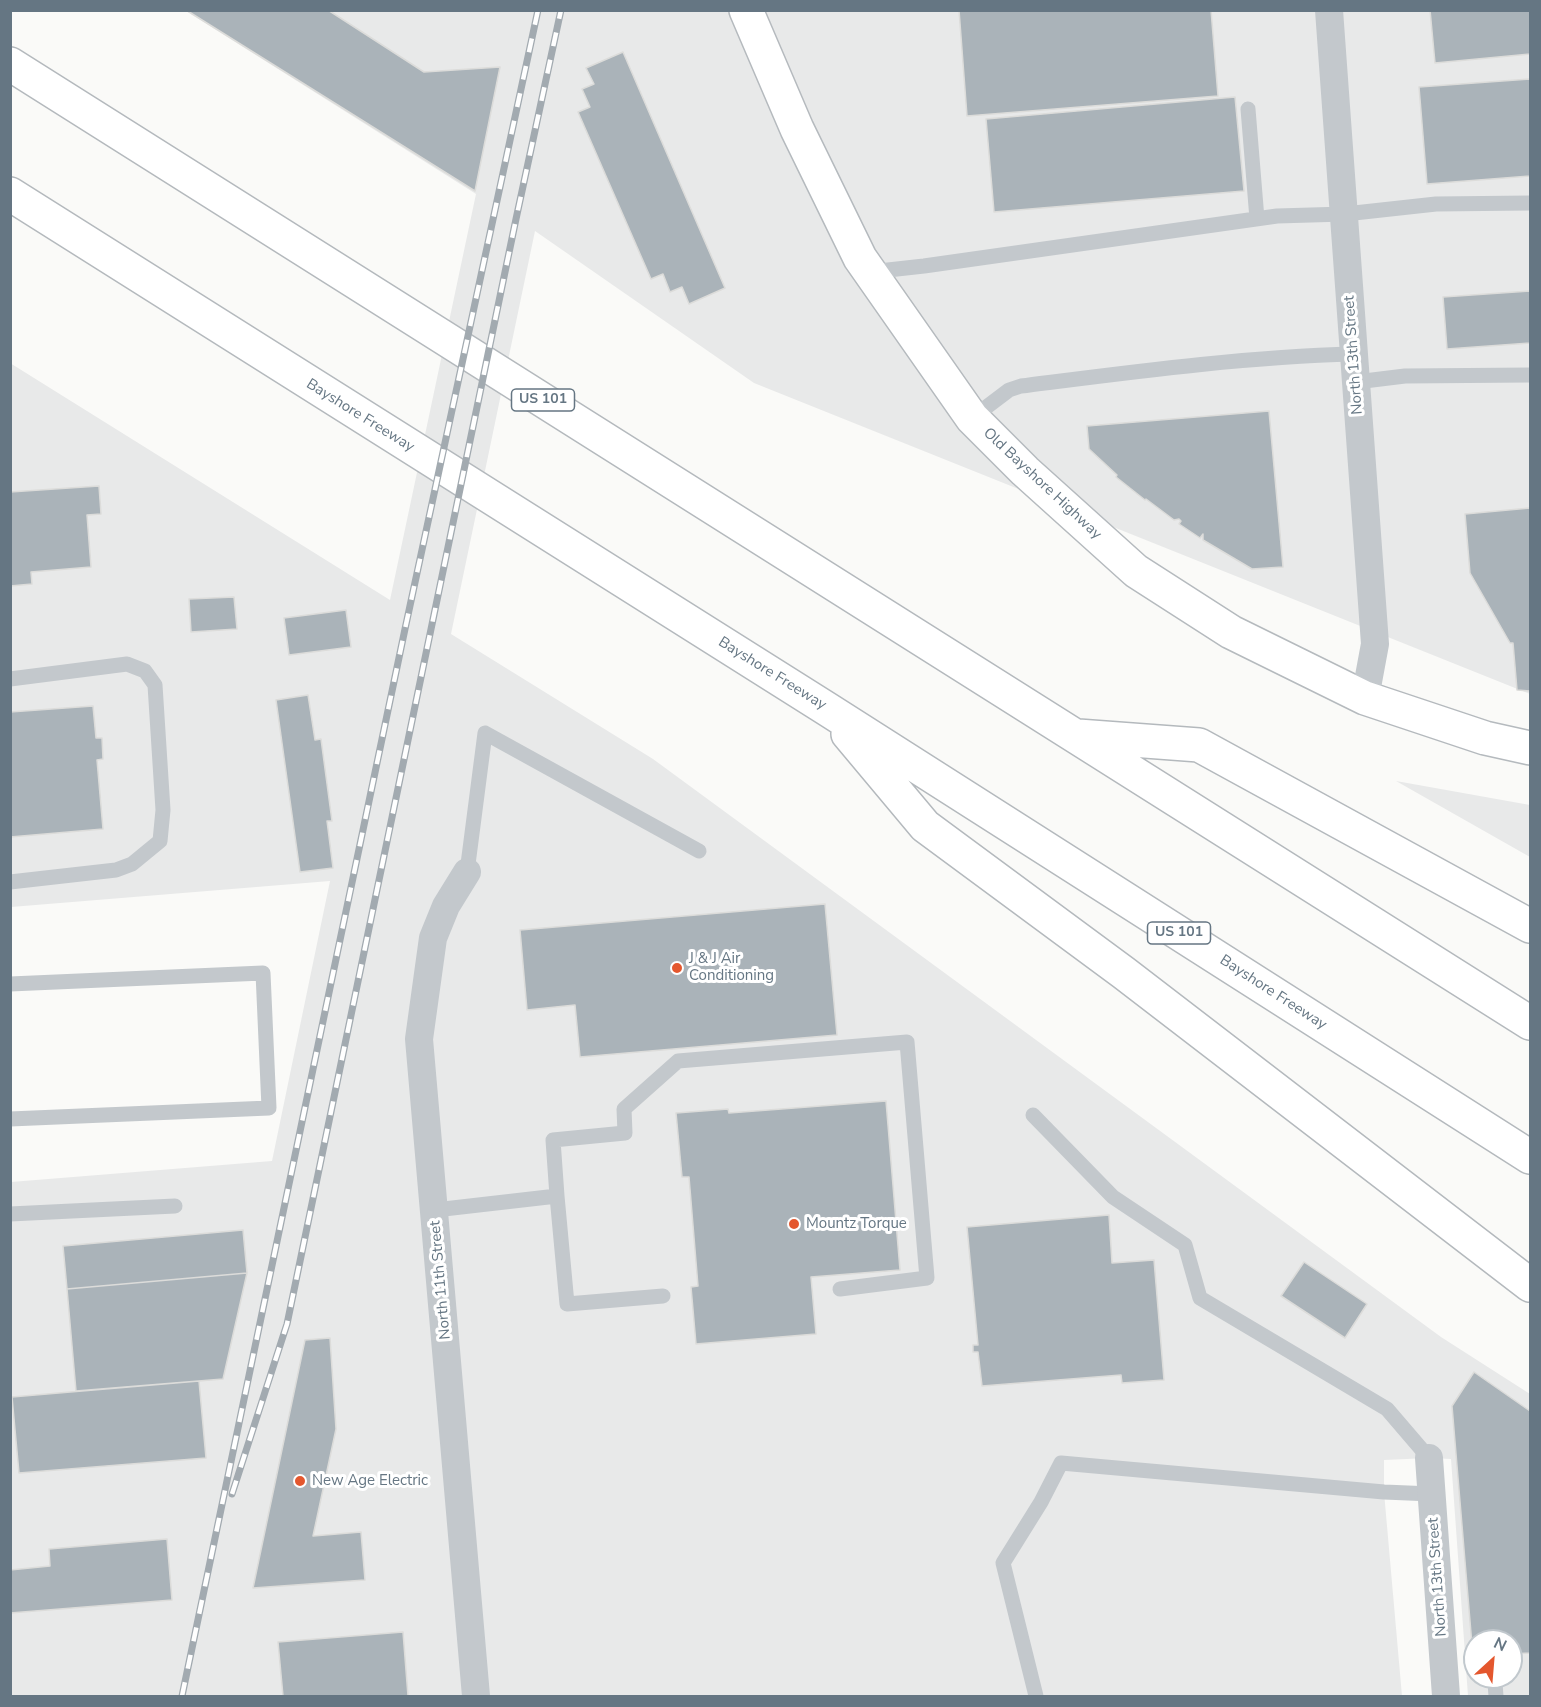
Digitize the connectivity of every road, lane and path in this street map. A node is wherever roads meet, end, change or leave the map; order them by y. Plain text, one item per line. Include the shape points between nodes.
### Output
1 (746, 10) edge
2 (1329, 10) edge
3 (10, 64) edge
4 (1248, 109) dead end
5 (10, 194) edge
6 (1530, 203) edge
7 (1345, 214) junction
8 (1257, 219) junction
9 (870, 272) junction
10 (1354, 354) junction
11 (1530, 375) edge
12 (1356, 382) junction
13 (972, 418) junction
14 (10, 679) edge
15 (1365, 698) junction
16 (827, 709) junction
17 (1075, 736) junction
18 (1530, 748) edge
19 (699, 850) dead end
20 (467, 872) joint
21 (10, 882) edge
22 (1530, 926) edge
23 (10, 984) edge
24 (1530, 1023) edge
25 (1033, 1115) dead end
26 (10, 1119) edge
27 (1530, 1157) edge
28 (557, 1196) junction
29 (175, 1206) dead end
30 (435, 1210) junction
31 (10, 1214) edge
32 (1530, 1285) edge
33 (840, 1288) dead end
34 (663, 1296) dead end
35 (1430, 1458) joint
36 (1432, 1494) junction
37 (476, 1696) edge
38 (1036, 1696) edge
39 (1446, 1696) edge

1 - 9 main road, Old Bayshore Highway via 797,129
2 - 7 street, North 13th Street
3 - 17 main road, US 101
4 - 8 lane
5 - 16 main road, Bayshore Freeway / US 101
6 - 7 lane via 1436,204
7 - 8 lane
7 - 10 street, North 13th Street
8 - 9 lane
9 - 13 main road, Old Bayshore Highway
10 - 12 street, North 13th Street
10 - 13 lane via 1209,363 1021,386 1009,390
11 - 12 lane via 1405,376
12 - 15 street, North 13th Street via 1375,645
13 - 15 main road, Old Bayshore Highway via 1136,571 1231,632
14 - 21 lane via 127,664 145,671 155,685 163,810 160,841 132,864 116,870
15 - 18 main road, Old Bayshore Highway via 1485,738
16 - 27 main road, Bayshore Freeway / US 101
16 - 32 main road via 925,825
17 - 22 main road via 1199,745
17 - 24 main road, US 101
19 - 20 lane via 485,733
20 - 30 street, North 11th Street via 446,906 433,938 419,1039
23 - 26 lane via 263,973 269,1108
25 - 35 lane via 1113,1197 1185,1245 1200,1298 1387,1409
28 - 30 lane
28 - 33 lane via 553,1140 625,1133 624,1109 678,1061 907,1042 927,1278
28 - 34 lane via 567,1304
29 - 31 lane
30 - 37 street, North 11th Street
35 - 36 street, North 13th Street
36 - 38 lane via 1061,1463 1003,1563
36 - 39 street, North 13th Street

